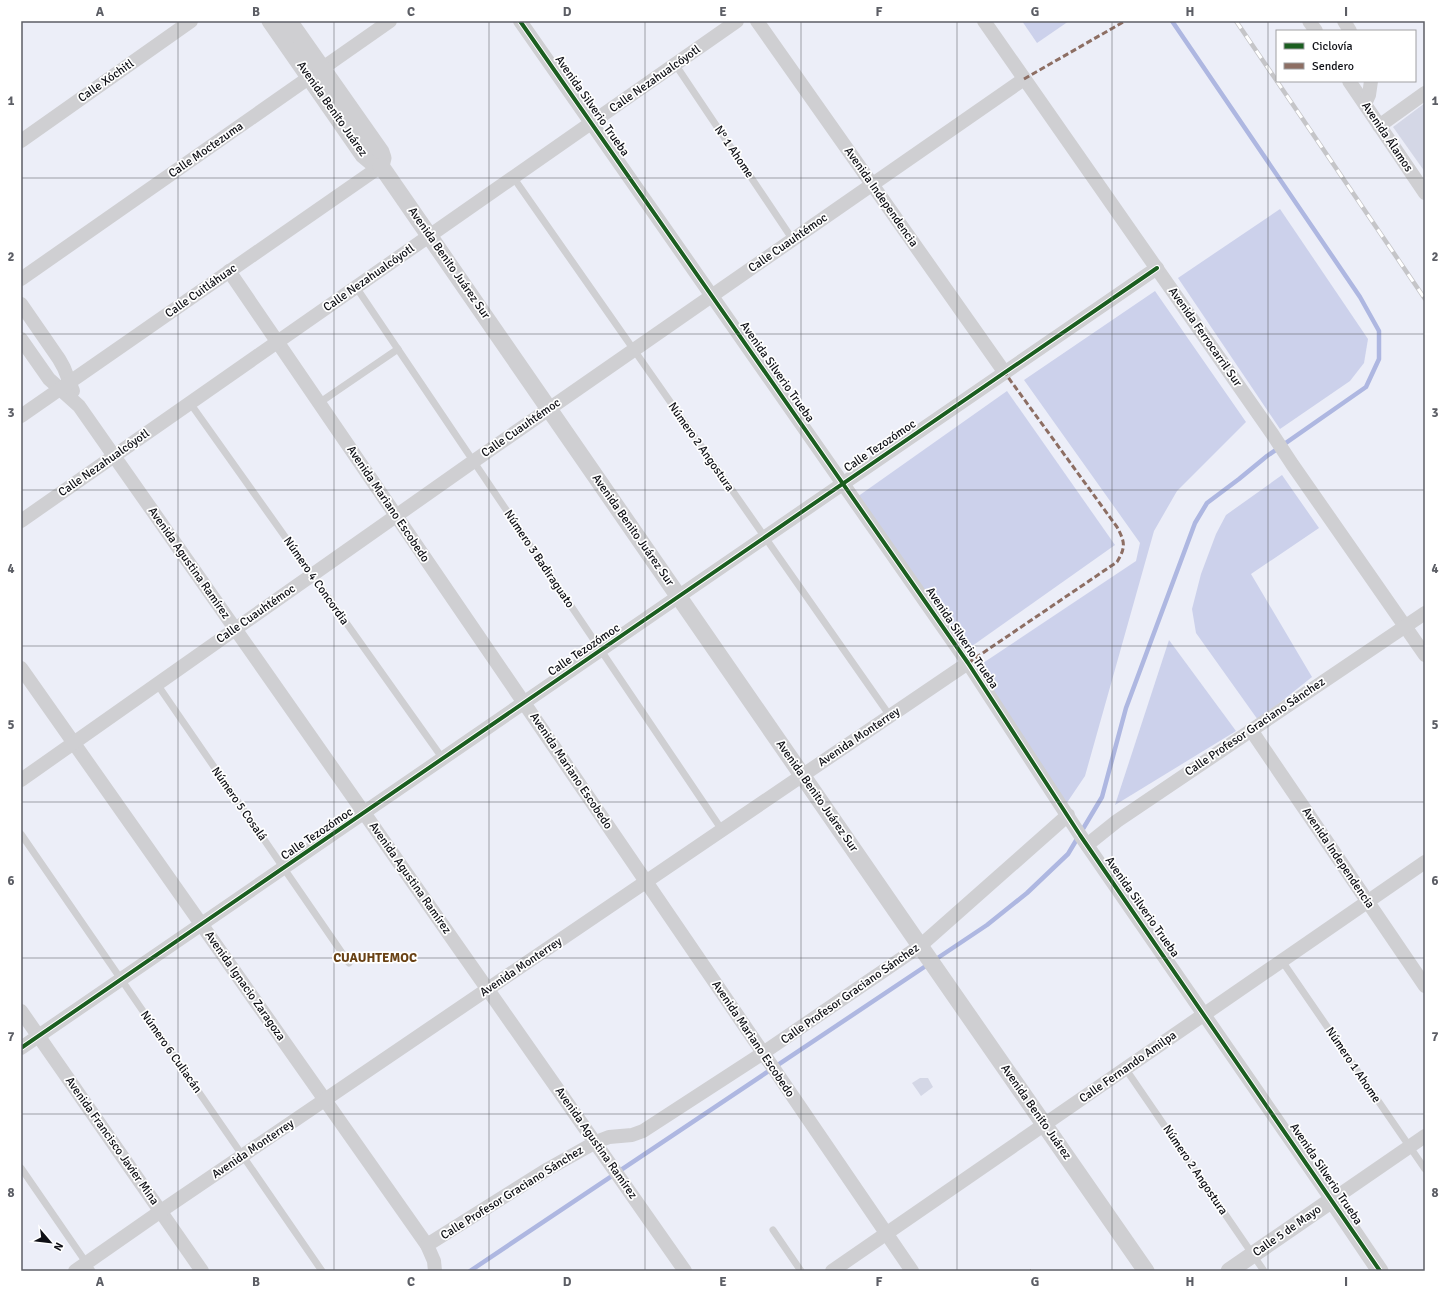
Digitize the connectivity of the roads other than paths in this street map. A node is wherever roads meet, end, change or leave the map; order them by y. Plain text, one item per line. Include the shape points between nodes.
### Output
1 (192, 21) edge
2 (270, 21) edge
3 (289, 21) edge
4 (390, 21) edge
5 (520, 21) edge
6 (737, 21) edge
7 (757, 21) edge
8 (984, 21) edge
9 (1309, 21) edge
10 (1344, 21) edge
11 (1315, 30) edge
12 (1349, 30) edge
13 (675, 64) junction
14 (316, 73) junction
15 (1024, 80) junction
16 (1350, 82) edge
17 (1371, 82) edge
18 (1425, 93) edge
19 (1365, 104) junction
20 (591, 123) junction
21 (1379, 126) junction
22 (21, 141) edge
23 (381, 166) junction
24 (513, 177) junction
25 (872, 184) junction
26 (1425, 193) edge
27 (430, 236) junction
28 (793, 240) junction
29 (1157, 268) junction
30 (229, 271) junction
31 (21, 280) edge
32 (356, 287) junction
33 (712, 296) junction
34 (21, 304) edge
35 (21, 340) edge
36 (277, 342) junction
37 (398, 349) junction
38 (634, 350) junction
39 (1005, 373) junction
40 (65, 385) junction
41 (190, 403) junction
42 (320, 404) junction
43 (549, 409) junction
44 (21, 416) edge
45 (114, 456) junction
46 (474, 462) junction
47 (843, 484) junction
48 (396, 516) junction
49 (21, 521) edge
50 (765, 538) junction
51 (312, 575) junction
52 (679, 597) junction
53 (1425, 612) edge
54 (1405, 626) junction
55 (235, 629) junction
56 (601, 651) junction
57 (1425, 655) edge
58 (968, 663) junction
59 (21, 668) edge
60 (157, 684) junction
61 (524, 703) junction
62 (890, 716) junction
63 (1252, 730) junction
64 (74, 743) junction
65 (442, 759) junction
66 (802, 776) junction
67 (21, 780) edge
68 (365, 813) junction
69 (1068, 815) junction
70 (722, 830) junction
71 (21, 834) edge
72 (1087, 845) junction
73 (1425, 862) edge
74 (284, 868) junction
75 (646, 882) junction
76 (1368, 902) junction
77 (202, 924) junction
78 (922, 949) junction
79 (1282, 961) junction
80 (348, 963) dead end
81 (121, 980) junction
82 (1425, 986) edge
83 (488, 989) junction
84 (21, 1011) edge
85 (1204, 1014) junction
86 (39, 1036) junction
87 (21, 1048) edge
88 (764, 1053) junction
89 (1125, 1068) junction
90 (325, 1100) junction
91 (1044, 1124) junction
92 (1425, 1136) edge
93 (1409, 1146) junction
94 (599, 1147) junction
95 (242, 1156) junction
96 (21, 1168) edge
97 (1425, 1169) edge
98 (1332, 1200) junction
99 (161, 1211) junction
100 (773, 1230) dead end
101 (886, 1233) junction
102 (428, 1245) junction
103 (1253, 1254) junction
104 (89, 1267) edge
105 (75, 1271) edge
106 (202, 1271) edge
107 (322, 1271) edge
108 (435, 1271) edge
109 (685, 1271) edge
110 (800, 1271) edge
111 (832, 1271) edge
112 (912, 1271) edge
113 (1146, 1271) edge
114 (1229, 1271) edge
115 (1264, 1271) edge
116 (1380, 1271) edge

1 - 22 street, Calle Xóchitl
2 - 14 street, Avenida Benito Juárez
3 - 14 street, Avenida Benito Juárez
4 - 14 street, Calle Moctezuma
5 - 20 street, Avenida Silverio Trueba
6 - 13 street, Calle Nezahualcóyotl
7 - 25 street, Avenida Independencia
8 - 15 street, Avenida Ferrocarril Sur
9 - 11 street
10 - 12 street
13 - 20 street, Calle Nezahualcóyotl
13 - 28 lane, N° 1 Ahome
14 - 23 street, Avenida Benito Juárez via 381,152
14 - 31 street, Calle Moctezuma
15 - 25 street, Calle Cuauhtémoc
15 - 29 street, Avenida Ferrocarril Sur
16 - 19 street, Avenida Álamos
17 - 19 street via 1370,95
18 - 21 street
19 - 21 street, Avenida Álamos
20 - 24 street, Calle Nezahualcóyotl
20 - 33 street, Avenida Silverio Trueba
21 - 26 street, Avenida Álamos
23 - 27 street, Avenida Benito Juárez Sur
23 - 30 street, Calle Cuitláhuac
24 - 27 street, Calle Nezahualcóyotl
24 - 38 lane, Número 2 Angostura
25 - 28 street, Calle Cuauhtémoc
25 - 39 street, Avenida Independencia
27 - 32 street, Calle Nezahualcóyotl
27 - 43 street, Avenida Benito Juárez Sur
28 - 33 street, Calle Cuauhtémoc
29 - 39 street, Calle Tezozómoc
29 - 54 street, Avenida Ferrocarril Sur
30 - 36 street, Avenida Mariano Escobedo
30 - 40 street, Calle Cuitláhuac
32 - 36 street, Calle Nezahualcóyotl
32 - 37 lane, Número 3 Badiraguato
33 - 38 street, Calle Cuauhtémoc
33 - 47 street, Avenida Silverio Trueba
34 - 40 street, Avenida Agustina Ramírez via 59,359
35 - 40 street, Avenida Agustina Ramírez via 49,379
36 - 41 street, Calle Nezahualcóyotl
36 - 42 street, Avenida Mariano Escobedo
37 - 42 lane
37 - 46 lane, Número 3 Badiraguato
38 - 43 street, Calle Cuauhtémoc
38 - 50 lane, Número 2 Angostura
39 - 47 street, Calle Tezozómoc
40 - 44 street, Calle Cuitláhuac
40 - 45 street, Avenida Agustina Ramírez
41 - 45 street, Calle Nezahualcóyotl
41 - 51 lane, Número 4 Concordia
42 - 48 street, Avenida Mariano Escobedo
43 - 46 street, Calle Cuauhtémoc
43 - 52 street, Avenida Benito Juárez Sur
45 - 49 street, Calle Nezahualcóyotl
45 - 55 street, Avenida Agustina Ramírez
46 - 48 street, Calle Cuauhtémoc
46 - 56 lane, Número 3 Badiraguato
47 - 50 street, Calle Tezozómoc
47 - 58 street, Avenida Silverio Trueba
48 - 51 street, Calle Cuauhtémoc
48 - 61 street, Avenida Mariano Escobedo
50 - 52 street, Calle Tezozómoc
50 - 62 lane, Número 2 Angostura
51 - 55 street, Calle Cuauhtémoc
51 - 65 lane, Número 4 Concordia
52 - 56 street, Calle Tezozómoc
52 - 66 street, Avenida Benito Juárez Sur
53 - 54 street, Calle Profesor Graciano Sánchez
54 - 57 street, Avenida Ferrocarril Sur
54 - 63 street, Calle Profesor Graciano Sánchez
55 - 60 street, Calle Cuauhtémoc
55 - 68 street, Avenida Agustina Ramírez
56 - 61 street, Calle Tezozómoc
56 - 70 lane, Número 3 Badiraguato
58 - 62 street, Avenida Monterrey
58 - 69 street, Avenida Silverio Trueba
59 - 64 street, Avenida Ignacio Zaragoza
60 - 64 street, Calle Cuauhtémoc
60 - 74 lane, Número 5 Cosalá
61 - 65 street, Calle Tezozómoc
61 - 75 street, Avenida Mariano Escobedo
62 - 66 street, Avenida Monterrey
63 - 72 street, Calle Profesor Graciano Sánchez via 1117,821
63 - 76 street, Avenida Independencia
64 - 67 street, Calle Cuauhtémoc
64 - 77 street, Avenida Ignacio Zaragoza
65 - 68 street, Calle Tezozómoc
66 - 70 street, Avenida Monterrey
66 - 78 street, Avenida Benito Juárez Sur
68 - 74 street, Calle Tezozómoc
68 - 83 street, Avenida Agustina Ramírez
69 - 72 street, Avenida Silverio Trueba
69 - 78 street, Calle Profesor Graciano Sánchez
70 - 75 street, Avenida Monterrey
71 - 81 lane, Número 6 Culiacán
72 - 85 street, Avenida Silverio Trueba
73 - 76 street, Calle Fernando Amilpa
74 - 77 street, Calle Tezozómoc
74 - 80 lane, Número 5 Cosalá
75 - 83 street, Avenida Monterrey
75 - 88 street, Avenida Mariano Escobedo
76 - 79 street, Calle Fernando Amilpa
76 - 82 street, Avenida Independencia
77 - 81 street, Calle Tezozómoc
77 - 90 street, Avenida Ignacio Zaragoza
78 - 88 street, Calle Profesor Graciano Sánchez
78 - 91 street, Avenida Benito Juárez
79 - 85 street, Calle Fernando Amilpa
79 - 93 lane, Número 1 Ahome
81 - 86 street, Calle Tezozómoc
81 - 95 lane, Número 6 Culiacán
83 - 90 street, Avenida Monterrey
83 - 94 street, Avenida Agustina Ramírez
84 - 86 street, Avenida Francisco Javier Mina
85 - 89 street, Calle Fernando Amilpa
85 - 98 street, Avenida Silverio Trueba
86 - 87 street, Calle Tezozómoc
86 - 99 street, Avenida Francisco Javier Mina
88 - 94 street, Calle Profesor Graciano Sánchez via 644,1132 609,1137
88 - 101 street, Avenida Mariano Escobedo
89 - 91 street, Calle Fernando Amilpa
89 - 103 lane, Número 2 Angostura
90 - 95 street, Avenida Monterrey
90 - 102 street, Avenida Ignacio Zaragoza
91 - 101 street, Calle Fernando Amilpa
91 - 113 street, Avenida Benito Juárez
92 - 93 street, Calle 5 de Mayo
93 - 97 lane, Número 1 Ahome
93 - 98 street, Calle 5 de Mayo
94 - 102 street, Calle Profesor Graciano Sánchez via 548,1169
94 - 109 street, Avenida Agustina Ramírez
95 - 99 street, Avenida Monterrey
95 - 107 lane, Número 6 Culiacán
96 - 104 lane
98 - 103 street, Calle 5 de Mayo
98 - 116 street, Avenida Silverio Trueba
99 - 104 street, Avenida Monterrey
99 - 106 street, Avenida Francisco Javier Mina
100 - 110 lane
101 - 111 street, Calle Fernando Amilpa
101 - 112 street, Avenida Mariano Escobedo
102 - 108 street, Calle Profesor Graciano Sánchez
103 - 114 street, Calle 5 de Mayo
103 - 115 lane, Número 2 Angostura
104 - 105 street, Avenida Monterrey

